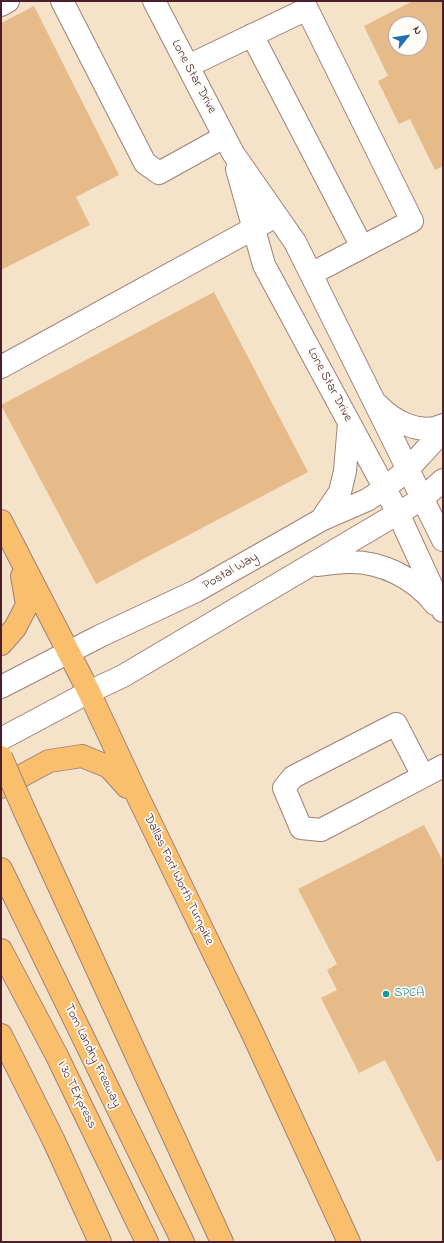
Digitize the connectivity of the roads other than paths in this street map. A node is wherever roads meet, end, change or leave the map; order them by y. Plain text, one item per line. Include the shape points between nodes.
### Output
1 (8, 1) edge
2 (62, 1) edge
3 (157, 2) edge
4 (1, 5) edge
5 (252, 35) junction
6 (188, 66) junction
7 (229, 145) junction
8 (277, 215) junction
9 (254, 229) junction
10 (362, 247) junction
11 (312, 274) junction
12 (1, 367) edge
13 (376, 403) junction
14 (349, 423) junction
15 (443, 425) edge
16 (443, 431) edge
17 (407, 470) junction
18 (443, 480) edge
19 (384, 489) junction
20 (422, 499) junction
21 (398, 514) junction
22 (321, 520) junction
23 (1, 522) edge
24 (443, 540) edge
25 (20, 558) junction
26 (310, 566) junction
27 (443, 612) edge
28 (1, 644) edge
29 (68, 652) junction
30 (1, 687) edge
31 (89, 692) junction
32 (1, 739) edge
33 (1, 757) edge
34 (443, 766) edge
35 (423, 776) junction
36 (1, 787) edge
37 (139, 799) junction
38 (1, 869) edge
39 (1, 950) edge
40 (1, 1035) edge
41 (100, 1242) edge
42 (147, 1242) edge
43 (183, 1242) edge
44 (222, 1242) edge
45 (349, 1242) edge

1 - 4 street
2 - 7 street via 145,164 159,172
3 - 6 street, Lone Star Drive
5 - 6 street
5 - 10 street
5 - 10 street via 306,9 412,221
6 - 7 street, Lone Star Drive
7 - 8 street, Lone Star Drive
7 - 9 street, Lone Star Drive
8 - 9 street
8 - 11 street, Lone Star Drive
9 - 12 street
9 - 14 street, Lone Star Drive via 264,265
10 - 11 street
11 - 13 street, Lone Star Drive
13 - 15 street via 387,414 412,427 437,428
13 - 17 street, Lone Star Drive
14 - 19 street, Lone Star Drive
14 - 22 street via 345,471 340,492
16 - 17 street, Postal Way
17 - 19 street, Postal Way
17 - 20 street, Lone Star Drive
18 - 20 street
19 - 21 street, Lone Star Drive
19 - 22 street, Postal Way via 367,500
20 - 21 street
20 - 24 street, Lone Star Drive
21 - 26 street
21 - 27 street, Lone Star Drive
22 - 29 street, Postal Way via 196,591
23 - 25 main road, Dallas Fort Worth Turnpike
25 - 28 main road via 27,604 15,628
25 - 29 main road, Dallas Fort Worth Turnpike
26 - 27 street via 348,562 380,566 403,576 427,593
26 - 31 street via 123,676
29 - 30 street, Postal Way
29 - 31 main road, Dallas Fort Worth Turnpike
31 - 32 street
31 - 37 main road, Dallas Fort Worth Turnpike
33 - 44 main road, bridge
34 - 35 street
35 - 35 street via 321,830 301,828 284,788 293,777 396,724
36 - 37 main road via 49,761 82,756 109,767
37 - 45 main road, Dallas Fort Worth Turnpike via 247,1021
38 - 43 main road, Tom Landry Freeway
39 - 42 main road, I 30 TEXpress via 57,1056
40 - 41 main road via 53,1139

